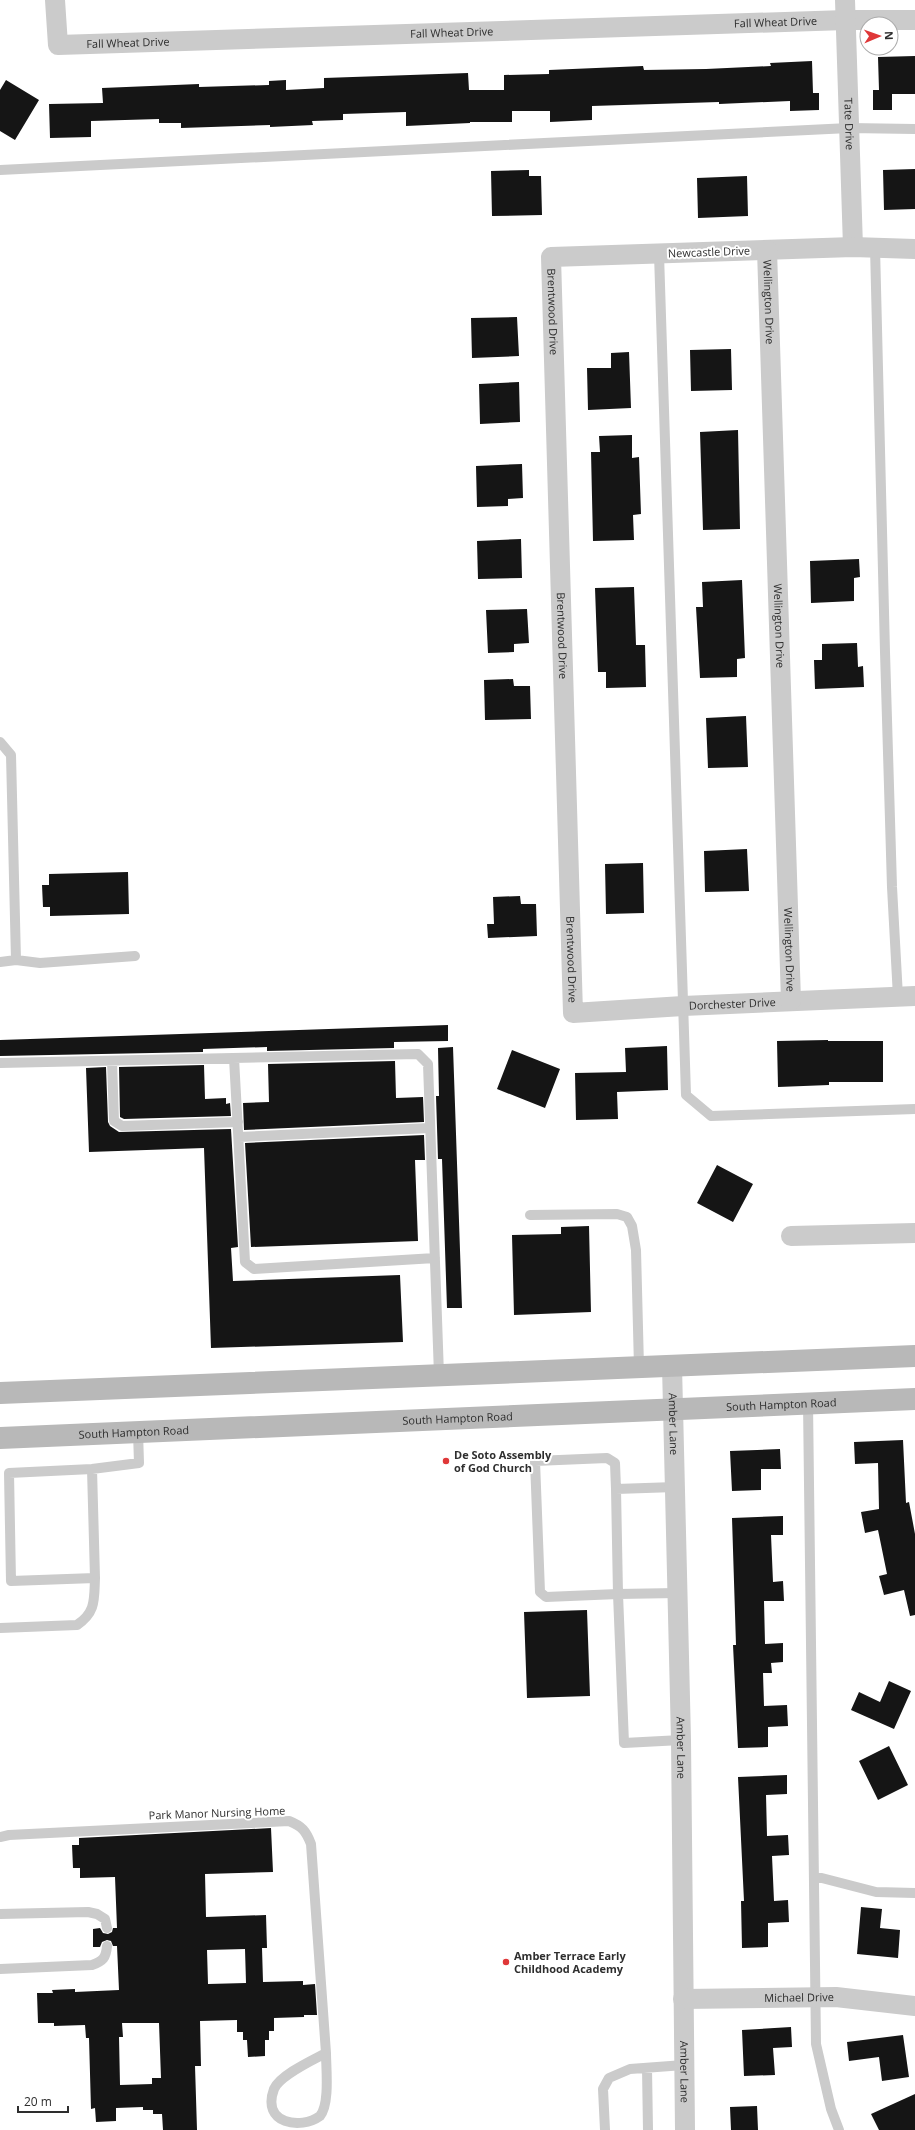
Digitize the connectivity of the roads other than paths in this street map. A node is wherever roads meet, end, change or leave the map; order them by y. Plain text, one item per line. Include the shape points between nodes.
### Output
1 (55, 0) edge
2 (845, 0) edge
3 (846, 20) junction
4 (915, 20) edge
5 (849, 128) junction
6 (915, 129) edge
7 (0, 170) edge
8 (853, 247) junction
9 (875, 247) junction
10 (915, 249) edge
11 (767, 250) junction
12 (659, 254) junction
13 (551, 257) joint
14 (0, 742) edge
15 (135, 956) dead end
16 (16, 960) junction
17 (0, 962) edge
18 (906, 996) edge
19 (791, 1001) junction
20 (683, 1006) junction
21 (574, 1013) joint
22 (234, 1058) junction
23 (112, 1061) junction
24 (0, 1063) edge
25 (915, 1109) edge
26 (238, 1122) junction
27 (430, 1128) junction
28 (238, 1137) junction
29 (530, 1215) dead end
30 (915, 1233) edge
31 (791, 1236) dead end
32 (435, 1258) junction
33 (915, 1356) edge
34 (672, 1366) junction
35 (639, 1367) junction
36 (439, 1375) junction
37 (0, 1393) edge
38 (915, 1399) edge
39 (808, 1403) junction
40 (673, 1409) junction
41 (138, 1432) junction
42 (0, 1438) edge
43 (92, 1468) junction
44 (675, 1487) junction
45 (616, 1489) junction
46 (95, 1578) junction
47 (677, 1593) junction
48 (618, 1594) junction
49 (0, 1628) edge
50 (681, 1740) junction
51 (0, 1837) edge
52 (814, 1876) junction
53 (915, 1893) edge
54 (0, 1914) edge
55 (107, 1928) dead end
56 (108, 1946) dead end
57 (0, 1969) edge
58 (816, 1998) junction
59 (683, 1999) junction
60 (915, 2006) edge
61 (326, 2053) junction
62 (684, 2065) junction
63 (647, 2068) junction
64 (605, 2130) edge
65 (648, 2130) edge
66 (685, 2130) edge
67 (839, 2130) edge

1 - 3 street, Fall Wheat Drive via 58,45
2 - 3 street, Tate Drive
3 - 4 street, Fall Wheat Drive
3 - 5 street, Tate Drive
5 - 6 lane
5 - 7 lane
5 - 8 street, Tate Drive
8 - 9 street, Newcastle Drive
8 - 11 street, Newcastle Drive
9 - 10 street, Newcastle Drive
9 - 18 lane via 892,887
11 - 12 street, Newcastle Drive
11 - 19 street, Wellington Drive
12 - 13 street, Newcastle Drive
12 - 20 lane
13 - 21 street, Brentwood Drive
14 - 16 lane via 11,755
15 - 16 lane via 40,963
16 - 17 lane
18 - 19 street, Dorchester Drive
19 - 20 street, Dorchester Drive
20 - 21 street, Dorchester Drive
20 - 25 lane via 686,1095 711,1116
22 - 23 lane
22 - 26 lane
22 - 27 lane via 418,1054 428,1064
23 - 24 lane
23 - 26 lane via 114,1121 122,1126
26 - 28 lane
27 - 28 lane
27 - 32 lane
28 - 32 lane via 245,1262 254,1269
29 - 35 lane via 617,1214 627,1217 632,1226 636,1250
30 - 31 street
32 - 36 lane
33 - 34 main road
34 - 35 main road
34 - 40 street, Amber Lane
35 - 36 main road
36 - 37 main road
38 - 39 main road, South Hampton Road
39 - 40 main road, South Hampton Road
39 - 52 lane
40 - 41 main road, South Hampton Road
40 - 44 street, Amber Lane
41 - 42 main road, South Hampton Road
41 - 43 lane via 139,1463
43 - 46 lane
43 - 46 lane via 9,1473 11,1581
44 - 45 lane
44 - 47 street, Amber Lane
45 - 48 lane
45 - 48 lane via 615,1463 607,1458 535,1461 540,1592 546,1597
46 - 49 lane via 94,1604 87,1618 77,1625
47 - 48 lane
47 - 50 street, Amber Lane
48 - 50 lane via 624,1743
50 - 59 street, Amber Lane
51 - 61 lane, Park Manor Nursing Home via 289,1821 301,1826 311,1844
52 - 53 lane via 876,1892
52 - 58 lane
54 - 55 lane via 88,1912 105,1919
56 - 57 lane via 102,1961 92,1965
58 - 59 street, Michael Drive
58 - 60 street, Michael Drive
58 - 67 lane via 816,2044 831,2109
59 - 62 street, Amber Lane
61 - 61 lane, Park Manor Nursing Home via 326,2102 320,2116 307,2124 282,2124 274,2116 274,2089 286,2077
62 - 63 lane
62 - 66 street, Amber Lane
63 - 64 lane via 630,2069 609,2078 604,2088
63 - 65 lane

